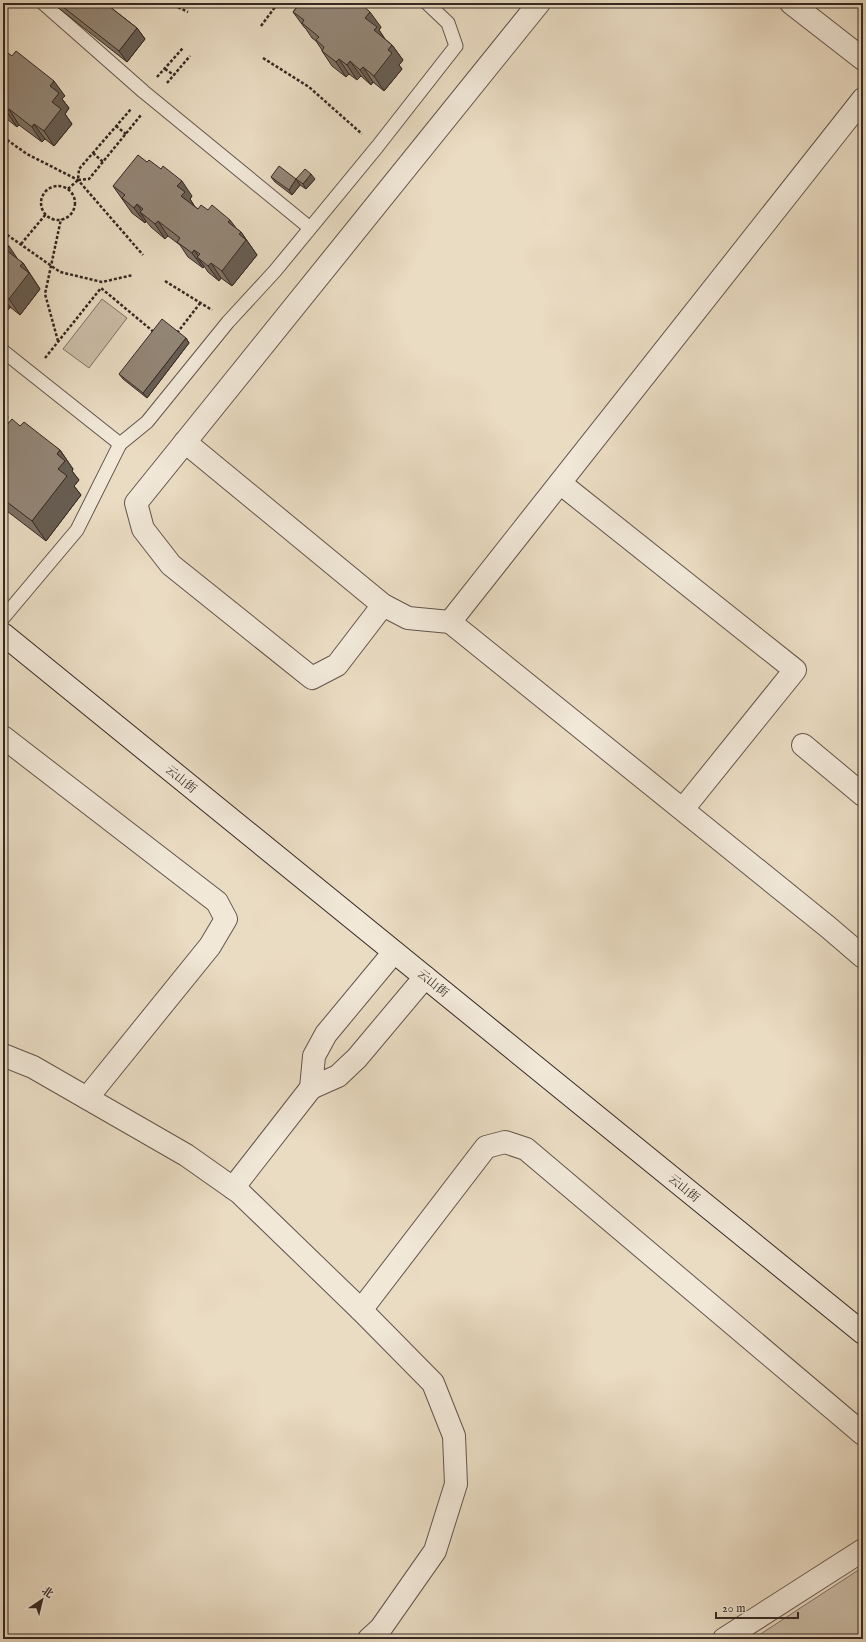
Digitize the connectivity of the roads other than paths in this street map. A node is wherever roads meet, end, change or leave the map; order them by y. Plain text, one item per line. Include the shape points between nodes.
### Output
1 (43, 3) edge
2 (427, 3) edge
3 (539, 3) edge
4 (791, 3) edge
5 (863, 59) edge
6 (863, 99) edge
7 (310, 228) junction
8 (3, 351) edge
9 (185, 442) junction
10 (120, 444) junction
11 (560, 483) junction
12 (384, 605) junction
13 (3, 618) edge
14 (450, 622) junction
15 (3, 634) edge
16 (3, 737) edge
17 (803, 745) dead end
18 (863, 795) edge
19 (683, 809) junction
20 (394, 952) junction
21 (863, 957) edge
22 (425, 977) junction
23 (3, 1055) edge
24 (311, 1088) junction
25 (87, 1098) junction
26 (233, 1188) junction
27 (362, 1310) junction
28 (863, 1333) edge
29 (863, 1434) edge
30 (863, 1550) edge
31 (370, 1639) edge
32 (724, 1639) edge

1 - 7 lane via 149,95
2 - 7 lane via 448,23 456,46
3 - 9 street
4 - 5 street
6 - 11 street
7 - 10 lane via 228,322 147,422
8 - 10 lane
9 - 12 street
9 - 12 street via 136,503 144,529 171,565 312,678 337,665
10 - 13 lane via 78,530
11 - 14 street
11 - 19 street via 795,670
12 - 14 street via 408,618
14 - 19 street
15 - 20 street, 云山街
16 - 25 street via 217,902 226,919 210,946
17 - 18 street
19 - 21 street
20 - 22 street, 云山街
20 - 24 street via 326,1034 314,1056
22 - 24 street via 357,1058 338,1076
22 - 28 street, 云山街
23 - 25 street via 33,1067
24 - 26 street
25 - 26 street via 186,1155
26 - 27 street
27 - 29 street via 486,1147 505,1142 526,1149
27 - 31 street via 433,1383 454,1436 456,1484 435,1551 381,1628
30 - 32 street

